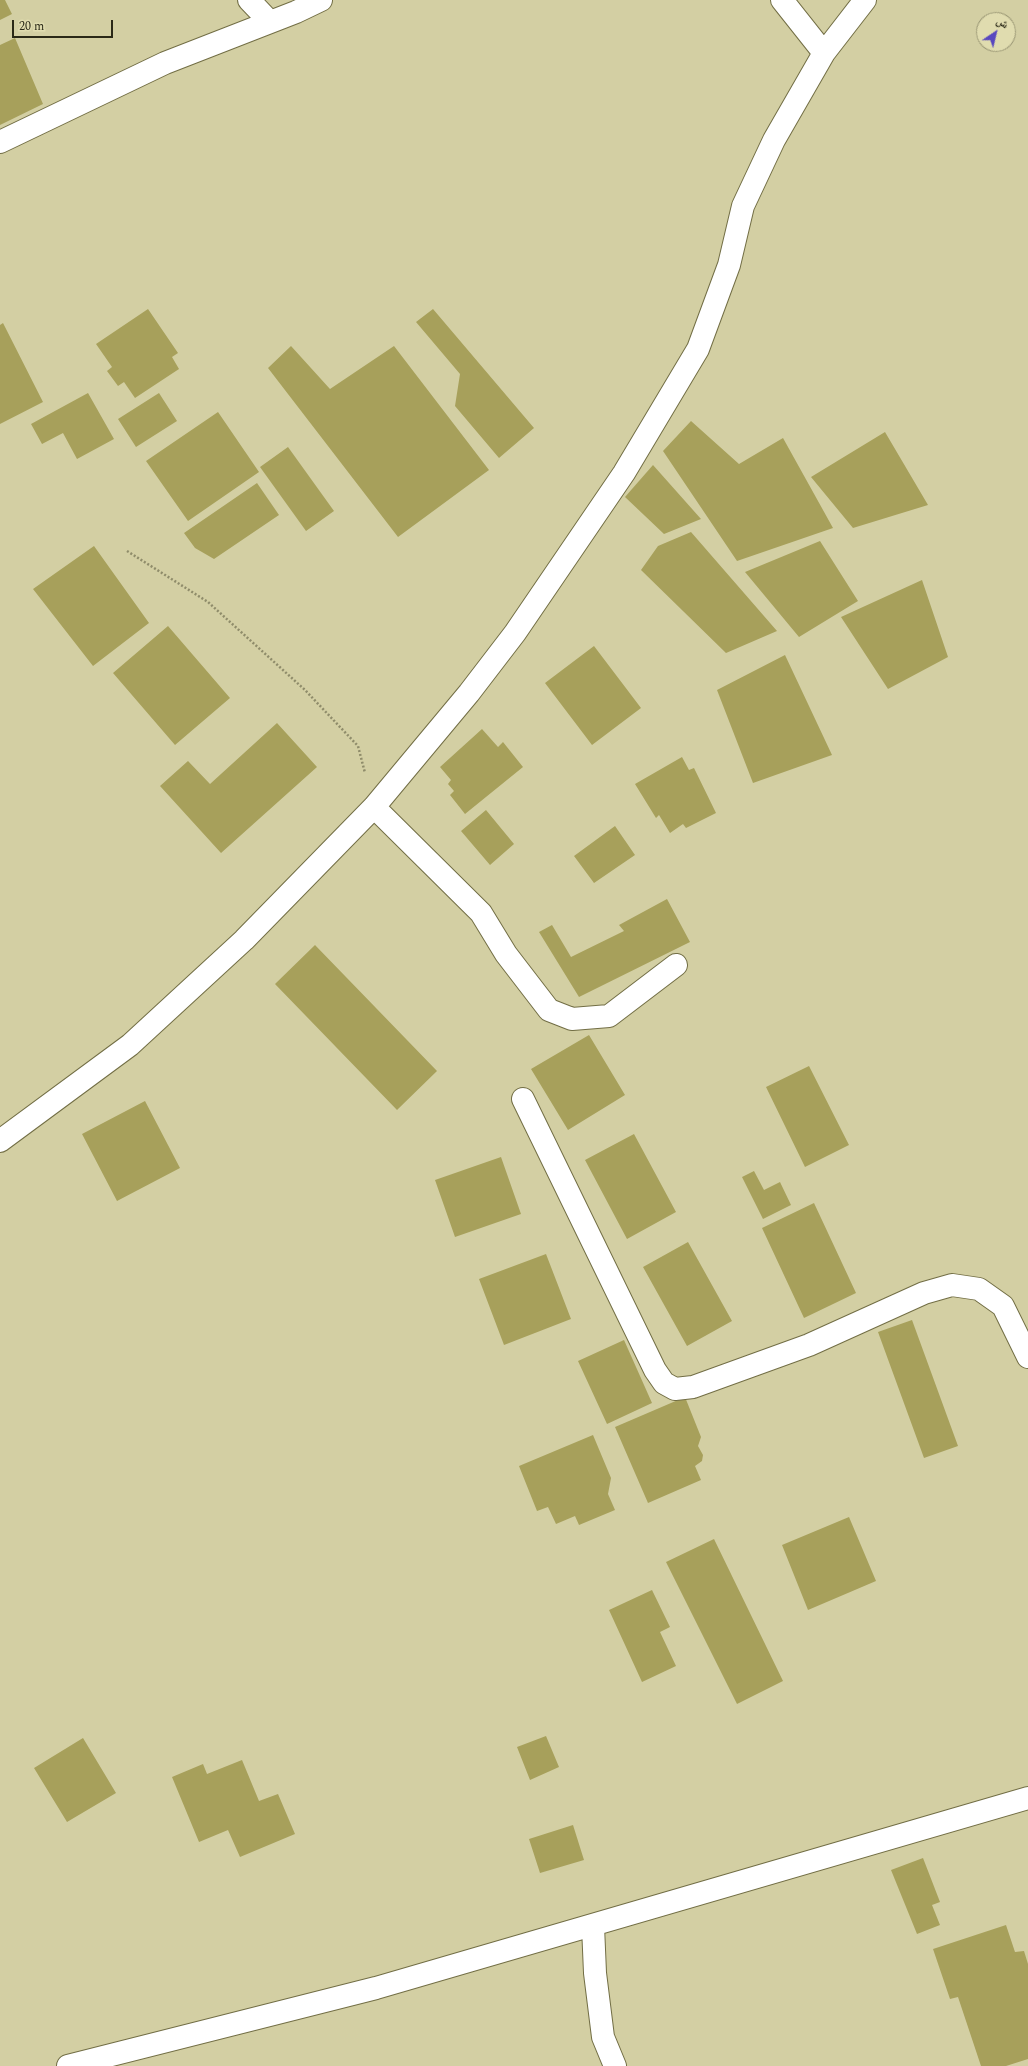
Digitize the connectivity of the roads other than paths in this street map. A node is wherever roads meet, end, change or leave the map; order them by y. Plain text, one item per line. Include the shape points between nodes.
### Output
1 (250, 0) edge
2 (321, 0) edge
3 (782, 0) edge
4 (865, 0) edge
5 (293, 6) edge
6 (269, 21) junction
7 (824, 53) junction
8 (0, 142) edge
9 (374, 807) junction
10 (676, 965) dead end
11 (523, 1099) dead end
12 (0, 1142) edge
13 (1028, 1357) edge
14 (1028, 1798) edge
15 (593, 1926) junction
16 (68, 2066) edge
17 (615, 2066) edge

1 - 6 street
2 - 5 street
3 - 7 street
4 - 7 street
5 - 6 street
6 - 8 street via 165,63
7 - 9 street via 774,140 743,206 729,265 698,349 628,466 515,633 469,693
9 - 10 street via 481,913 506,954 549,1010 572,1019 609,1016
9 - 12 street via 244,940 130,1045
11 - 13 street via 655,1370 664,1383 675,1389 693,1387 809,1345 924,1293 952,1285 979,1289 1003,1306
14 - 15 street
15 - 16 street via 376,1988
15 - 17 street via 595,1974 603,2037

